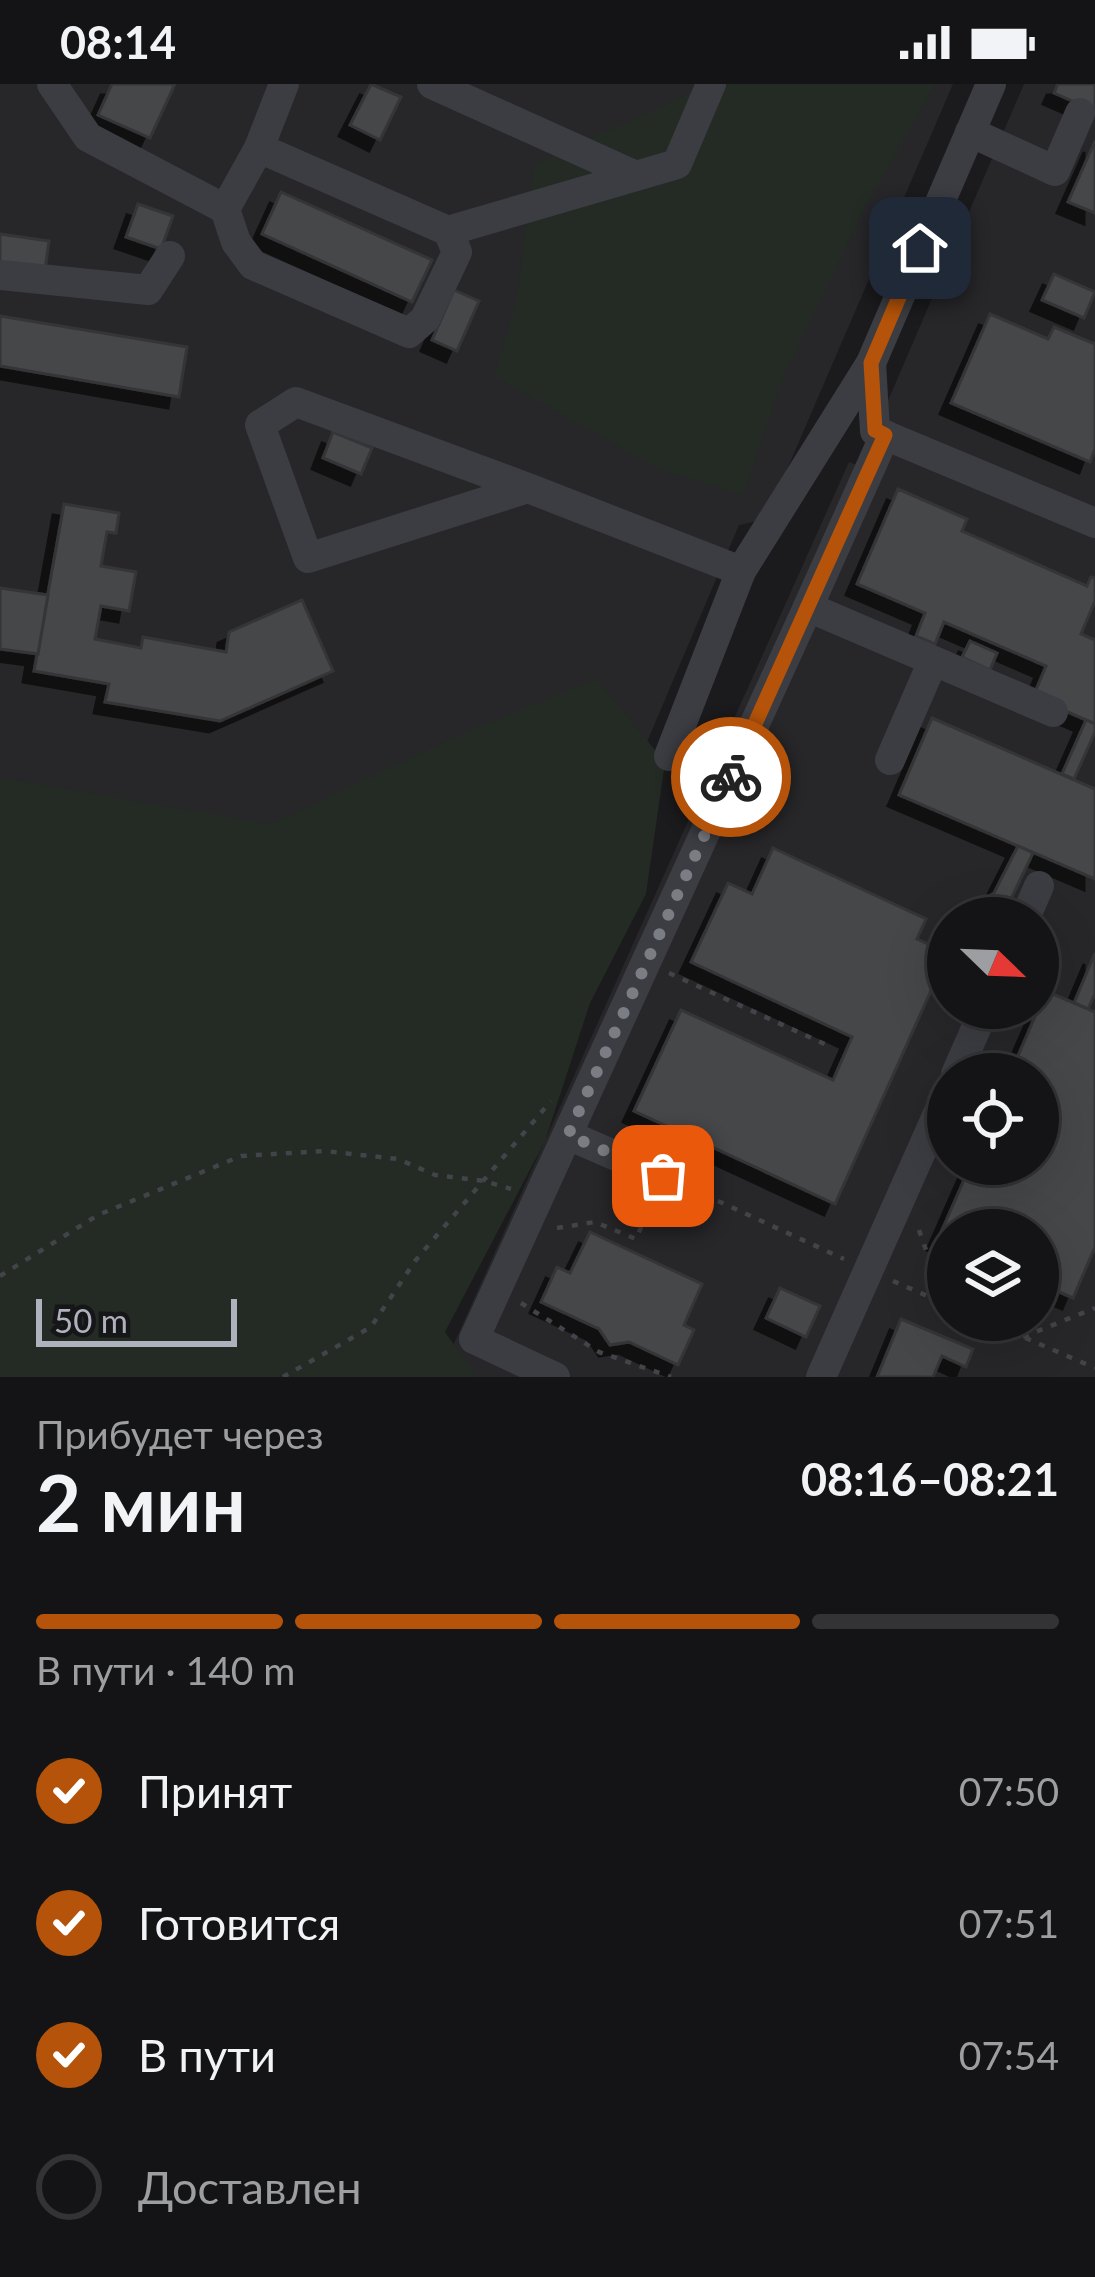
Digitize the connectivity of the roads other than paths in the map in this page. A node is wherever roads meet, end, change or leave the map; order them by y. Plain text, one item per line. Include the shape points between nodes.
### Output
1 (284, 84) edge
2 (432, 84) edge
3 (711, 84) edge
4 (991, 84) edge
5 (62, 90) edge
6 (1081, 112) dead end
7 (970, 132) junction
8 (259, 148) junction
9 (636, 176) junction
10 (225, 209) junction
11 (448, 231) junction
12 (170, 256) dead end
13 (0, 275) edge
14 (871, 363) junction
15 (885, 435) junction
16 (528, 488) junction
17 (1095, 523) edge
18 (741, 572) junction
19 (808, 607) junction
20 (933, 661) junction
21 (1053, 712) dead end
22 (669, 757) dead end
23 (890, 760) dead end
24 (1039, 886) dead end
25 (1034, 897) edge
26 (568, 1135) junction
27 (927, 1138) edge
28 (692, 1189) road end
29 (555, 1377) edge
30 (821, 1377) edge

1 - 8 lane
2 - 9 lane
3 - 9 lane via 676,164
4 - 7 lane
5 - 10 lane via 88,137
6 - 7 lane via 1054,171
7 - 14 lane
8 - 10 lane
8 - 11 lane
9 - 11 lane
10 - 11 lane via 254,265 409,333 425,319 457,252
12 - 13 lane via 148,290
14 - 15 lane via 875,430
14 - 18 lane
15 - 17 lane
15 - 19 lane
16 - 16 lane via 308,558 260,425 296,402
16 - 18 lane
18 - 22 lane
19 - 20 lane
19 - 26 lane
20 - 21 lane
20 - 23 lane
24 - 25 lane
26 - 28 lane
26 - 29 lane via 474,1340
27 - 30 lane

